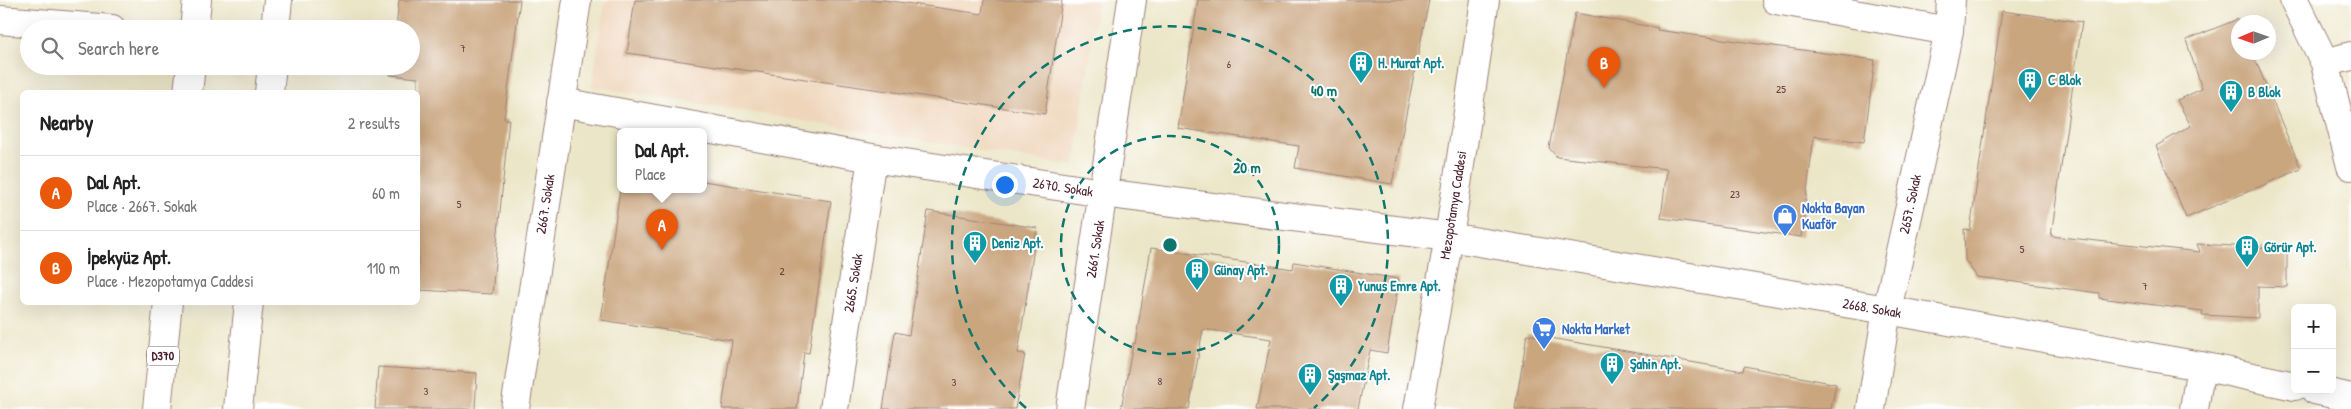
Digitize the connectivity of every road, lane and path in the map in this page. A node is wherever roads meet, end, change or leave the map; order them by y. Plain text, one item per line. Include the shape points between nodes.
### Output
1 (197, 0) edge
2 (278, 0) edge
3 (577, 0) edge
4 (1132, 0) edge
5 (1485, 0) edge
6 (1951, 0) edge
7 (2294, 0) edge
8 (1790, 1) edge
9 (0, 20) edge
10 (195, 20) edge
11 (276, 20) edge
12 (20, 22) edge
13 (1949, 30) junction
14 (2338, 59) edge
15 (190, 75) edge
16 (271, 75) edge
17 (188, 90) edge
18 (269, 90) edge
19 (561, 102) junction
20 (705, 128) edge
21 (707, 128) edge
22 (872, 158) junction
23 (2351, 166) edge
24 (1103, 194) junction
25 (1449, 237) junction
26 (168, 305) edge
27 (249, 305) edge
28 (1887, 310) junction
29 (2201, 366) junction
30 (2291, 385) edge
31 (2333, 394) edge
32 (2351, 398) edge
33 (157, 409) edge
34 (238, 409) edge
35 (515, 409) edge
36 (834, 409) edge
37 (1070, 409) edge
38 (1418, 409) edge
39 (1871, 409) edge
40 (2194, 409) edge

1 - 10 main road
2 - 11 main road
3 - 19 main road, 2667. Sokak
4 - 24 main road, 2661. Sokak
5 - 25 main road, Mezopotamya Caddesi
6 - 13 main road, 2657. Sokak
7 - 14 main road
8 - 13 main road
9 - 12 main road
13 - 28 main road, 2657. Sokak
14 - 23 main road
15 - 17 main road
16 - 18 main road
19 - 20 main road, 2670. Sokak
19 - 35 main road, 2667. Sokak
21 - 22 main road, 2670. Sokak
22 - 24 main road, 2670. Sokak
22 - 36 main road, 2665. Sokak
24 - 25 main road, 2670. Sokak
24 - 37 main road, 2661. Sokak
25 - 28 main road, 2668. Sokak
25 - 38 main road, Mezopotamya Caddesi
26 - 33 main road, D370
27 - 34 main road
28 - 29 main road, 2668. Sokak
28 - 39 main road, 2657. Sokak
29 - 30 main road, 2668. Sokak
29 - 40 main road
31 - 32 main road

